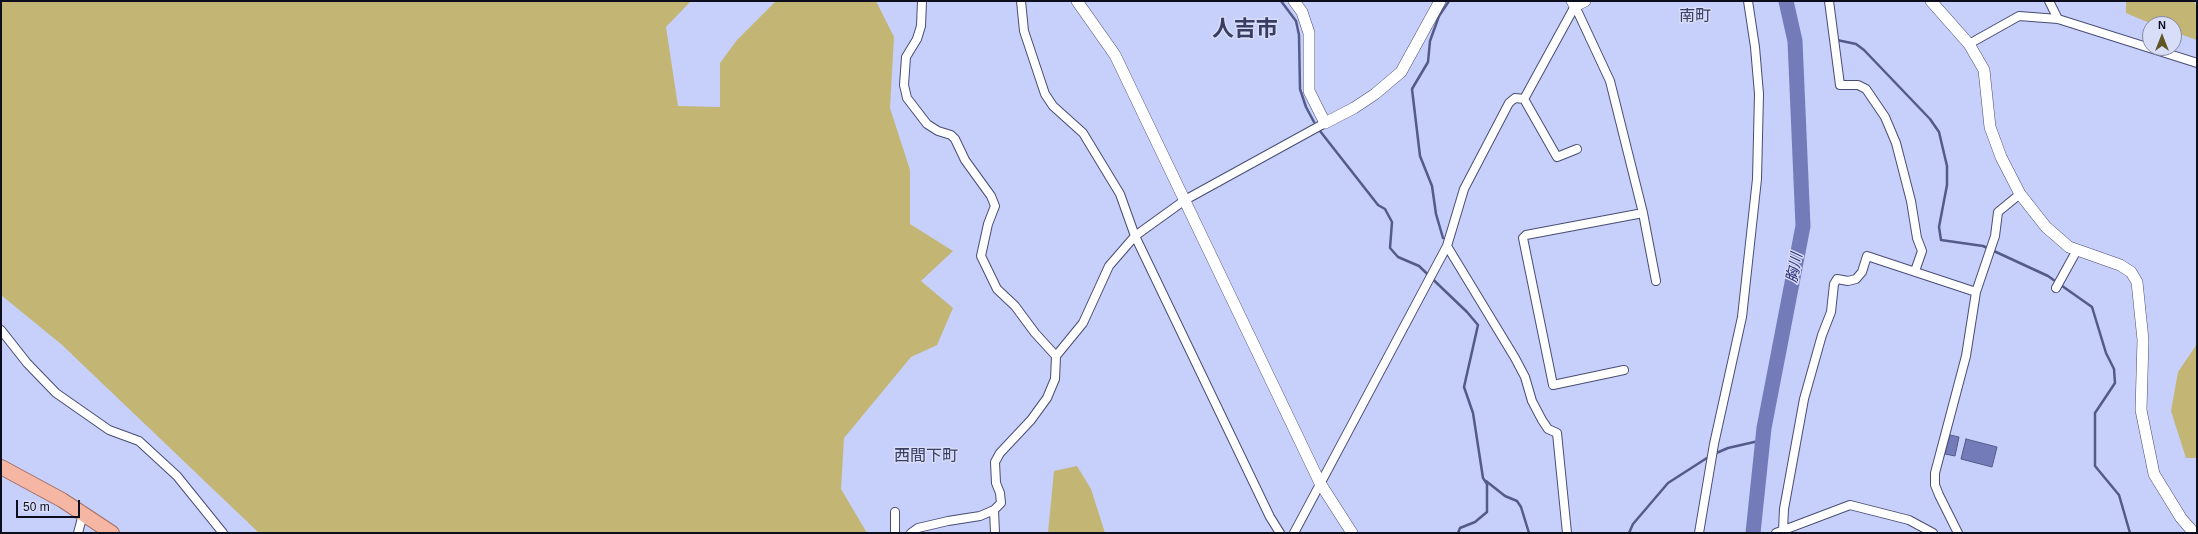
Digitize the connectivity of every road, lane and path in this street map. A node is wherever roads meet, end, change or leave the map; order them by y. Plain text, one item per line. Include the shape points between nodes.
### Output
1 (922, 1) edge
2 (1021, 1) edge
3 (1077, 1) edge
4 (1294, 1) edge
5 (1440, 1) edge
6 (1585, 1) edge
7 (1748, 1) edge
8 (1828, 1) edge
9 (1931, 1) edge
10 (2049, 1) edge
11 (1573, 3) edge
12 (2058, 19) junction
13 (1969, 44) junction
14 (2197, 64) edge
15 (1524, 99) junction
16 (1325, 123) junction
17 (1577, 149) dead end
18 (2020, 194) junction
19 (1185, 200) junction
20 (1643, 213) junction
21 (1135, 236) junction
22 (1447, 246) junction
23 (2077, 250) junction
24 (1915, 271) junction
25 (1656, 281) dead end
26 (2056, 288) dead end
27 (1976, 292) junction
28 (1, 330) edge
29 (1056, 356) junction
30 (1624, 370) dead end
31 (1, 467) edge
32 (1320, 483) junction
33 (994, 510) junction
34 (895, 512) dead end
35 (83, 514) junction
36 (1778, 532) edge
37 (78, 533) edge
38 (112, 533) edge
39 (223, 533) edge
40 (895, 533) edge
41 (911, 533) edge
42 (995, 533) edge
43 (1280, 533) edge
44 (1294, 533) edge
45 (1352, 533) edge
46 (1567, 533) edge
47 (1699, 533) edge
48 (1933, 533) edge
49 (1958, 533) edge
50 (2194, 533) edge

1 - 29 street via 921,26 917,39 906,57 904,85 907,98 927,124 955,139 965,160 991,196 995,206 981,256 996,289 1015,306
2 - 21 street via 1024,31 1045,94 1053,106 1083,132 1092,146 1120,194
3 - 19 street via 1115,55
4 - 16 street via 1302,12 1309,33 1309,91
5 - 16 street via 1401,72 1375,94
6 - 11 street
7 - 47 street via 1759,94 1757,179 1742,317 1714,444
8 - 24 street via 1840,85 1858,85 1866,89 1885,117 1896,143 1922,251
9 - 13 street
10 - 12 street
11 - 15 street
11 - 20 street via 1610,81
12 - 13 street via 2019,16
12 - 14 street
13 - 18 street via 1984,70 1990,127 2001,157
15 - 17 street via 1557,157
15 - 22 street via 1516,98 1509,103 1501,117 1464,189
16 - 19 street
18 - 23 street via 2046,227 2069,247
18 - 27 street via 1998,212 1995,236
19 - 21 street
19 - 32 street
20 - 25 street
20 - 30 street via 1526,235 1523,238 1552,385
21 - 29 street via 1109,266 1083,323
21 - 43 street
22 - 32 street
22 - 46 street via 1525,378 1532,401 1542,420 1548,429 1557,433
23 - 26 street
23 - 50 street via 2120,265 2131,272 2137,282 2143,340 2141,410 2153,468 2166,496
24 - 27 street
24 - 36 street via 1867,256 1862,272 1856,279 1837,280 1834,284 1831,312 1804,399
27 - 49 street via 1966,356 1935,473 1939,495
28 - 39 street via 27,363 56,393 102,426 139,441 177,476
29 - 33 street via 1055,380 1047,398 995,462 996,483 1001,503
31 - 35 highway via 14,472
32 - 44 street
32 - 45 street
33 - 41 street via 980,516 918,528
33 - 42 street
34 - 40 street
35 - 37 street
35 - 38 highway
36 - 48 street via 1850,505 1909,520

